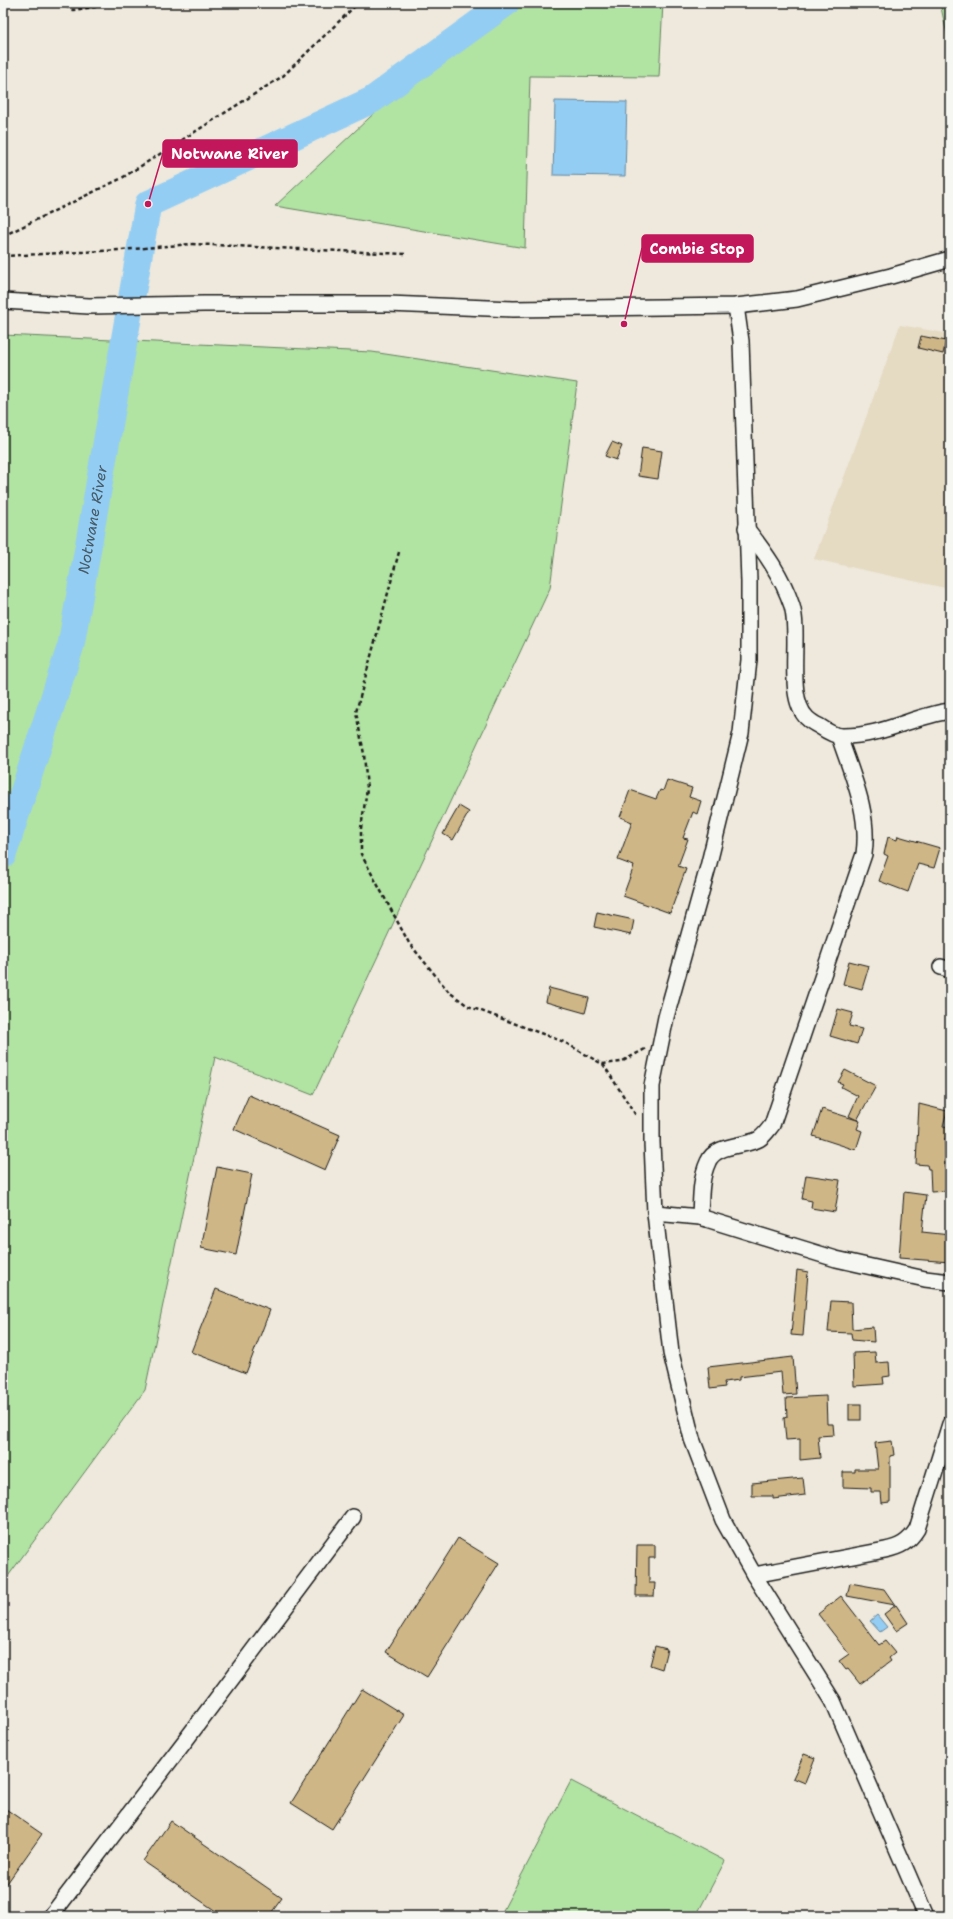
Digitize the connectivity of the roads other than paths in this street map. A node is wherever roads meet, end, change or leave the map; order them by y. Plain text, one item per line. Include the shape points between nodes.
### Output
1 (950, 259) edge
2 (3, 301) edge
3 (736, 306) junction
4 (746, 528) junction
5 (950, 711) edge
6 (839, 736) junction
7 (655, 1212) junction
8 (700, 1217) junction
9 (950, 1282) edge
10 (949, 1434) edge
11 (353, 1517) dead end
12 (754, 1575) junction
13 (51, 1916) edge
14 (926, 1916) edge

1 - 3 street via 797,299
2 - 3 street via 89,306 388,304 513,309
3 - 4 street via 742,341
4 - 6 street via 772,562 792,607 796,647 795,690 798,704 806,718
4 - 7 street via 749,660 741,733 708,867 662,1034 652,1086
5 - 6 street via 928,715 887,730
6 - 8 street via 861,801 866,838 864,854 772,1126 759,1139 721,1150 708,1161 704,1174
7 - 8 street
7 - 12 street via 671,1353 692,1439 722,1520
8 - 9 street via 836,1259 925,1279
10 - 12 street via 917,1528 903,1544 885,1550
11 - 13 street
12 - 14 street via 833,1701

